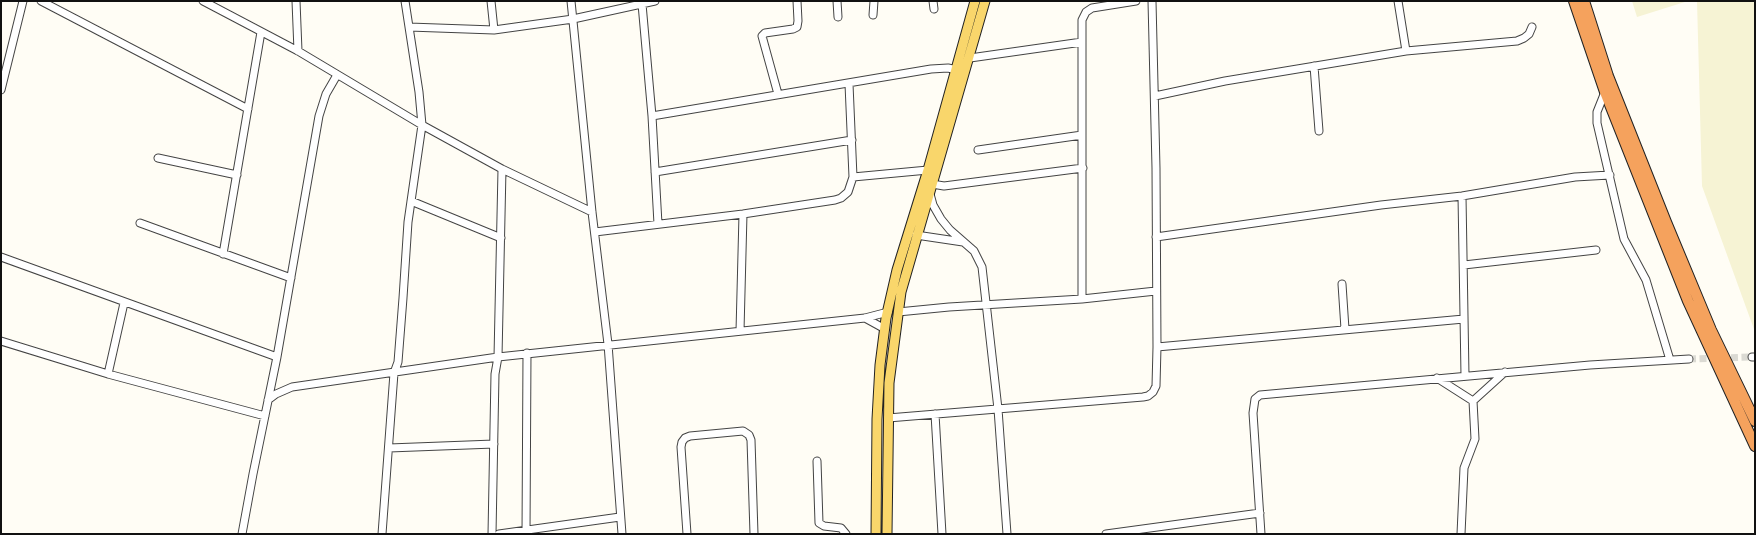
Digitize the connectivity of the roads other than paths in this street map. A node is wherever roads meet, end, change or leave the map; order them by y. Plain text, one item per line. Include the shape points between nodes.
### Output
1 (23, 1) edge
2 (41, 1) edge
3 (203, 1) edge
4 (296, 1) edge
5 (405, 1) edge
6 (491, 1) edge
7 (571, 1) edge
8 (655, 1) edge
9 (797, 1) edge
10 (837, 1) edge
11 (874, 1) edge
12 (976, 1) edge
13 (986, 1) edge
14 (1136, 1) edge
15 (1152, 1) edge
16 (1398, 1) edge
17 (1574, 1) edge
18 (1584, 1) edge
19 (642, 4) junction
20 (874, 15) dead end
21 (838, 17) dead end
22 (573, 19) junction
23 (409, 27) junction
24 (1532, 27) dead end
25 (494, 30) junction
26 (260, 32) junction
27 (1082, 42) junction
28 (298, 51) junction
29 (1406, 52) junction
30 (970, 58) junction
31 (1314, 66) junction
32 (957, 70) junction
33 (336, 75) junction
34 (849, 84) junction
35 (1, 90) edge
36 (1605, 92) junction
37 (778, 94) junction
38 (1155, 96) junction
39 (248, 109) junction
40 (652, 116) junction
41 (422, 125) junction
42 (1319, 131) dead end
43 (1082, 135) junction
44 (852, 140) junction
45 (978, 150) dead end
46 (158, 158) dead end
47 (1083, 168) junction
48 (502, 169) junction
49 (928, 170) junction
50 (655, 172) junction
51 (237, 175) junction
52 (1610, 175) junction
53 (853, 177) junction
54 (931, 187) junction
55 (1462, 196) junction
56 (411, 201) junction
57 (592, 212) junction
58 (743, 214) junction
59 (140, 223) dead end
60 (658, 224) junction
61 (594, 232) junction
62 (916, 236) junction
63 (1156, 237) junction
64 (501, 238) junction
65 (962, 242) junction
66 (1596, 250) dead end
67 (222, 254) junction
68 (1, 257) edge
69 (1464, 265) junction
70 (292, 278) junction
71 (1342, 284) dead end
72 (1156, 291) junction
73 (1082, 299) junction
74 (124, 303) junction
75 (986, 306) junction
76 (888, 312) junction
77 (898, 312) junction
78 (865, 318) junction
79 (1464, 319) junction
80 (885, 329) junction
81 (1344, 329) junction
82 (740, 331) junction
83 (1, 340) edge
84 (608, 344) junction
85 (1157, 347) junction
86 (527, 353) junction
87 (277, 357) junction
88 (498, 357) junction
89 (1689, 359) tunnel mouth
90 (1670, 360) junction
91 (1506, 372) junction
92 (394, 373) junction
93 (108, 374) junction
94 (1465, 376) junction
95 (1436, 378) junction
96 (878, 384) junction
97 (889, 384) junction
98 (268, 400) junction
99 (1473, 401) junction
100 (998, 409) junction
101 (935, 414) junction
102 (265, 416) junction
103 (888, 418) junction
104 (1755, 421) edge
105 (494, 444) junction
106 (1755, 446) edge
107 (389, 448) junction
108 (817, 461) dead end
109 (1260, 513) junction
110 (620, 517) junction
111 (526, 531) edge
112 (242, 534) edge
113 (382, 534) edge
114 (492, 534) edge
115 (499, 534) edge
116 (622, 534) edge
117 (686, 534) edge
118 (754, 534) edge
119 (846, 534) edge
120 (876, 534) edge
121 (887, 534) edge
122 (942, 534) edge
123 (1007, 534) edge
124 (1106, 534) edge
125 (1261, 534) edge
126 (1460, 534) edge

1 - 35 street
2 - 39 street
3 - 26 street
4 - 28 street
5 - 23 street
6 - 25 street
7 - 22 street
8 - 19 street
9 - 37 street via 798,24 795,28 762,36
10 - 21 street
11 - 20 street
12 - 32 main road
13 - 30 main road
14 - 27 street via 1089,10 1082,20
15 - 38 street
16 - 29 street
17 - 36 highway
18 - 104 highway via 1608,76 1666,222 1711,330
19 - 22 street
19 - 40 street
22 - 25 street
22 - 57 street
23 - 25 street
23 - 41 street
24 - 29 street via 1529,34 1517,41
26 - 28 street
26 - 39 street
27 - 30 street
27 - 43 street
28 - 33 street
29 - 31 street
30 - 54 main road
31 - 38 street
31 - 42 street
32 - 34 street via 931,69
32 - 49 main road
33 - 41 street
33 - 70 street via 319,116
34 - 37 street
34 - 44 street
36 - 52 street via 1597,112 1597,123
36 - 106 highway via 1688,301
37 - 40 street
38 - 63 street
39 - 51 street
40 - 50 street
41 - 48 street
41 - 56 street
43 - 45 street
43 - 47 street
44 - 50 street
44 - 53 street
46 - 51 street
47 - 54 street
47 - 73 street
48 - 57 street
48 - 64 street
49 - 53 street
49 - 76 main road via 897,270
50 - 60 street
51 - 67 street
52 - 55 street via 1575,177
52 - 90 street via 1624,238 1646,280
53 - 58 street via 848,192 841,198
54 - 62 main road
54 - 65 street via 930,198 938,213
55 - 63 street
55 - 69 street
56 - 64 street
56 - 92 street via 398,362
57 - 61 street
58 - 60 street
58 - 82 street
59 - 67 street
60 - 61 street
61 - 84 street
62 - 65 street
62 - 77 main road
63 - 72 street
64 - 88 street
65 - 75 street via 974,251 980,262
66 - 69 street
67 - 70 street
68 - 74 street
69 - 79 street
70 - 87 street
71 - 81 street
72 - 73 street
72 - 85 street
73 - 75 street
74 - 87 street
74 - 93 street
75 - 77 street
75 - 100 street
76 - 78 street
76 - 80 main road
77 - 97 main road
78 - 80 street
78 - 82 street
79 - 81 street
79 - 94 street
80 - 96 main road
81 - 85 street
82 - 84 street
83 - 93 street
84 - 86 street
84 - 110 street
85 - 100 street via 1156,386 1148,396
86 - 88 street
86 - 111 street
87 - 98 street
88 - 92 street
88 - 105 street
89 - 90 street
90 - 91 street
91 - 94 street
91 - 99 street
92 - 98 street via 292,387
92 - 107 street
93 - 102 street
94 - 95 street
95 - 99 street
95 - 109 street via 1260,395 1255,399 1252,413
96 - 97 main road
96 - 120 main road
97 - 103 main road
98 - 102 street
99 - 126 street via 1475,439 1464,468
100 - 101 street
100 - 123 street
101 - 103 street
101 - 122 street
102 - 112 street
103 - 121 main road
105 - 107 street
105 - 114 street
107 - 113 street
108 - 119 street via 819,523 841,528
109 - 124 street
109 - 125 street
110 - 111 street
110 - 116 street
111 - 115 street
117 - 118 street via 682,442 690,436 743,431 751,440

